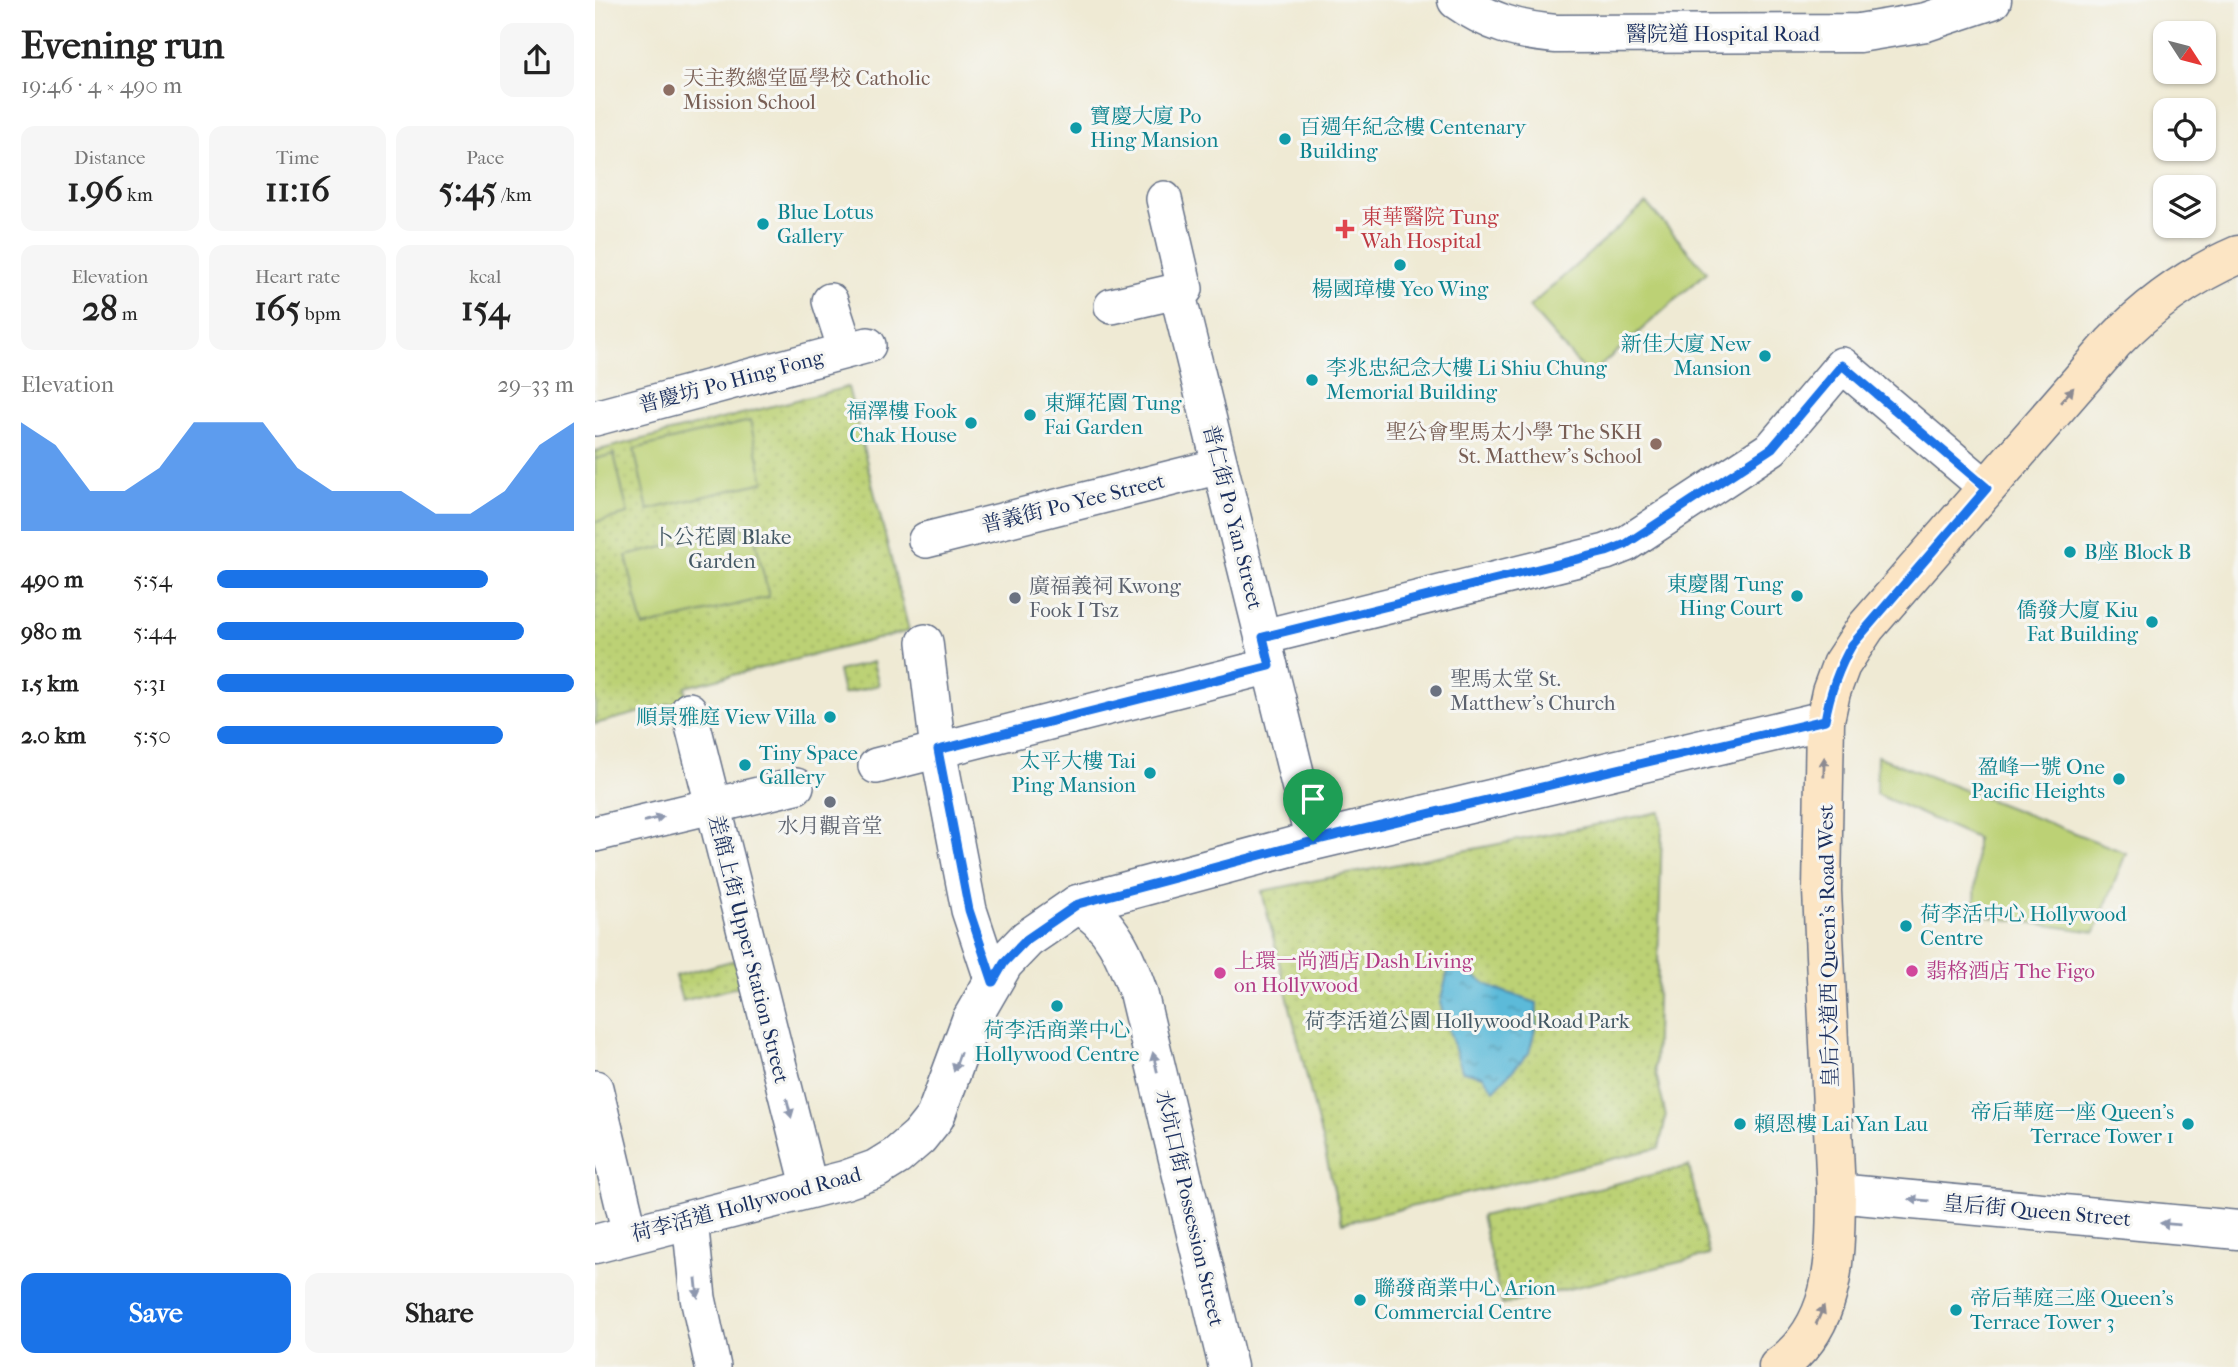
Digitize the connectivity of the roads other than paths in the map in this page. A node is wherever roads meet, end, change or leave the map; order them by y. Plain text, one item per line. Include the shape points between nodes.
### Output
1 (1457, 0) edge
2 (1992, 0) edge
3 (1164, 199) dead end
4 (2238, 255) edge
5 (1177, 291) junction
6 (830, 301) dead end
7 (1112, 306) dead end
8 (595, 418) edge
9 (1220, 466) junction
10 (1987, 488) junction
11 (926, 540) dead end
12 (925, 642) dead end
13 (1266, 651) junction
14 (689, 710) dead end
15 (1825, 720) junction
16 (938, 750) junction
17 (876, 766) dead end
18 (796, 786) dead end
19 (712, 805) junction
20 (595, 834) edge
21 (1313, 841) junction
22 (1078, 904) junction
23 (993, 982) junction
24 (595, 1088) edge
25 (810, 1189) junction
26 (1836, 1193) junction
27 (690, 1220) junction
28 (2238, 1230) edge
29 (613, 1239) edge
30 (713, 1367) edge
31 (1228, 1367) edge
32 (1778, 1367) edge

1 - 2 street, 醫院道 Hospital Road via 1495,22 1536,33 1749,34 1873,31 1926,22
3 - 5 street, 普仁街 Po Yan Street via 1185,289
10 -> 4 main road, 皇后大道西 Queen's Road West via 2139,315 2169,291
5 - 7 street
5 - 9 street, 普仁街 Po Yan Street
6 - 8 street, 普慶坊 Po Hing Fong via 857,347
9 - 11 street, 普義街 Po Yee Street
9 - 13 street, 普仁街 Po Yan Street
10 - 13 street via 1842,365 1772,448 1626,544
10 - 15 main road, 皇后大道西 Queen's Road West via 1852,645 1831,692
12 - 16 street
13 - 16 street
13 - 21 street, 普仁街 Po Yan Street
14 - 19 street, 差館上街 Upper Station Street
15 - 21 street, 荷李活道 Hollywood Road
26 -> 15 main road, 皇后大道西 Queen's Road West via 1822,891
16 - 17 street
16 - 23 street via 969,910
18 - 19 street
20 -> 19 street
19 -> 25 street, 差館上街 Upper Station Street
21 - 22 street, 荷李活道 Hollywood Road
22 - 23 street, 荷李活道 Hollywood Road via 1027,939
31 -> 22 street, 水坑口街 Possession Street via 1138,992 1116,941 1103,923
23 -> 25 street, 荷李活道 Hollywood Road via 971,1020 935,1117 919,1137 876,1169
24 - 29 street
25 - 27 street, 荷李活道 Hollywood Road
28 -> 26 street, 皇后街 Queen Street
32 -> 26 main road, 皇后大道西 Queen's Road West via 1810,1337 1823,1312 1831,1280
27 - 29 street, 荷李活道 Hollywood Road
27 -> 30 street via 698,1298

